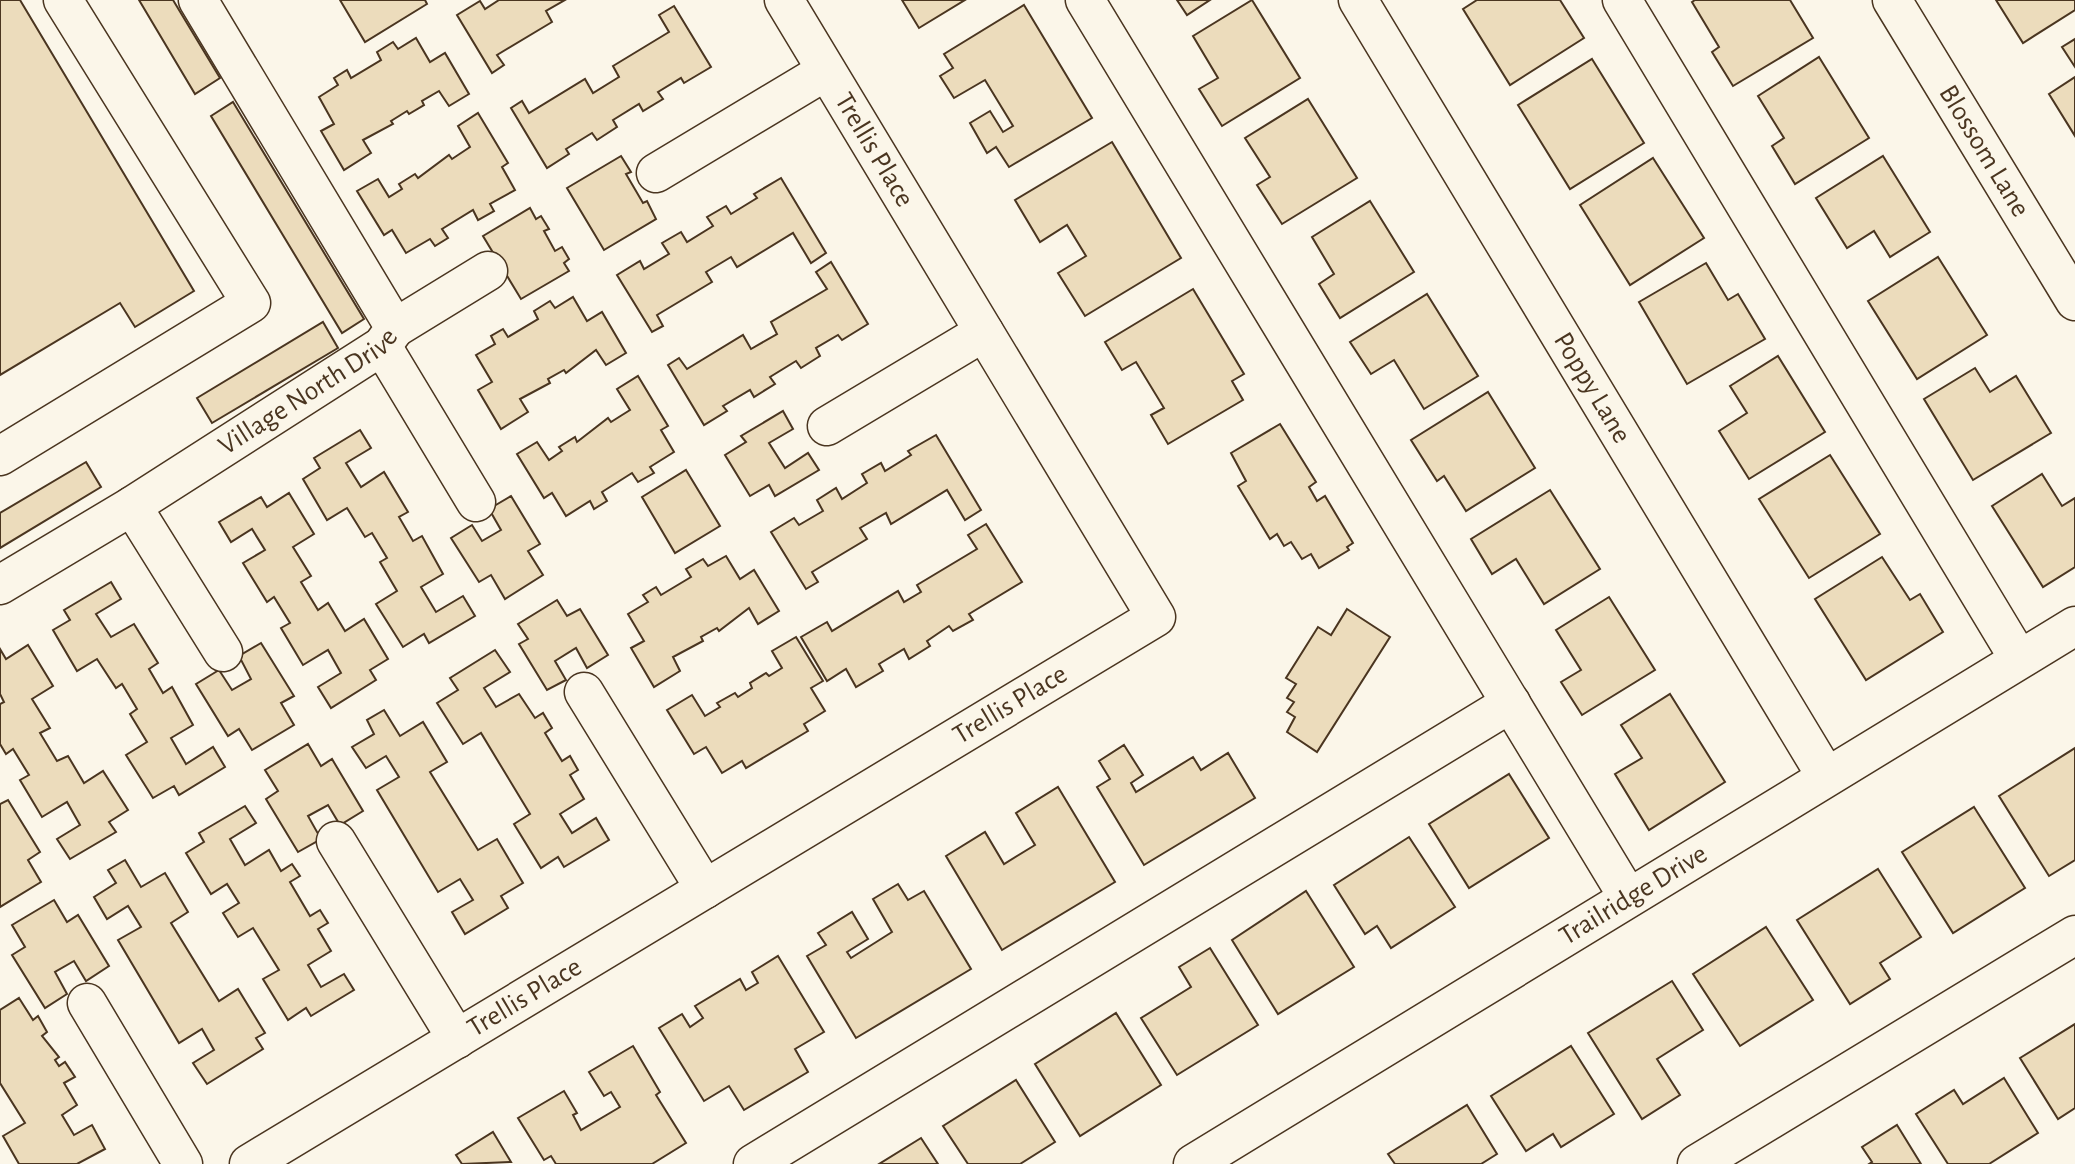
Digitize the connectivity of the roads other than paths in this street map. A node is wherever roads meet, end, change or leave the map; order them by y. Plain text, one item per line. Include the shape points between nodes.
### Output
1 (63, 0) edge
2 (198, 0) edge
3 (784, 0) edge
4 (1085, 0) edge
5 (1358, 0) edge
6 (1622, 0) edge
7 (1892, 0) edge
8 (826, 71) junction
9 (656, 173) dead end
10 (488, 271) dead end
11 (2075, 301) edge
12 (984, 332) junction
13 (389, 337) junction
14 (827, 426) dead end
15 (0, 456) edge
16 (476, 502) dead end
17 (132, 506) junction
18 (0, 585) edge
19 (2075, 626) edge
20 (223, 652) dead end
21 (2019, 660) junction
22 (584, 692) dead end
23 (1511, 703) junction
24 (1826, 776) junction
25 (336, 841) dead end
26 (705, 889) junction
27 (1628, 897) junction
28 (2075, 935) edge
29 (87, 1003) dead end
30 (457, 1039) junction
31 (183, 1164) edge
32 (249, 1164) edge
33 (753, 1164) edge
34 (1194, 1164) edge
35 (1697, 1164) edge

1 - 15 street via 251,303
2 - 13 street, Village North Drive
3 - 8 street, Trellis Place
4 - 23 street
5 - 24 street, Poppy Lane
6 - 21 street
7 - 11 street, Blossom Lane
8 - 9 street
8 - 12 street, Trellis Place
10 - 13 street
12 - 14 street
12 - 26 street, Trellis Place via 1156,617
13 - 16 street
13 - 17 street, Village North Drive
17 - 18 street, Village North Drive
17 - 20 street
19 - 21 street, Trailridge Drive
21 - 24 street, Trailridge Drive
22 - 26 street
23 - 27 street
23 - 33 street
24 - 27 street, Trailridge Drive
25 - 30 street
26 - 30 street, Trellis Place
27 - 34 street, Trailridge Drive
28 - 35 street
29 - 31 street
30 - 32 street, Trellis Place

